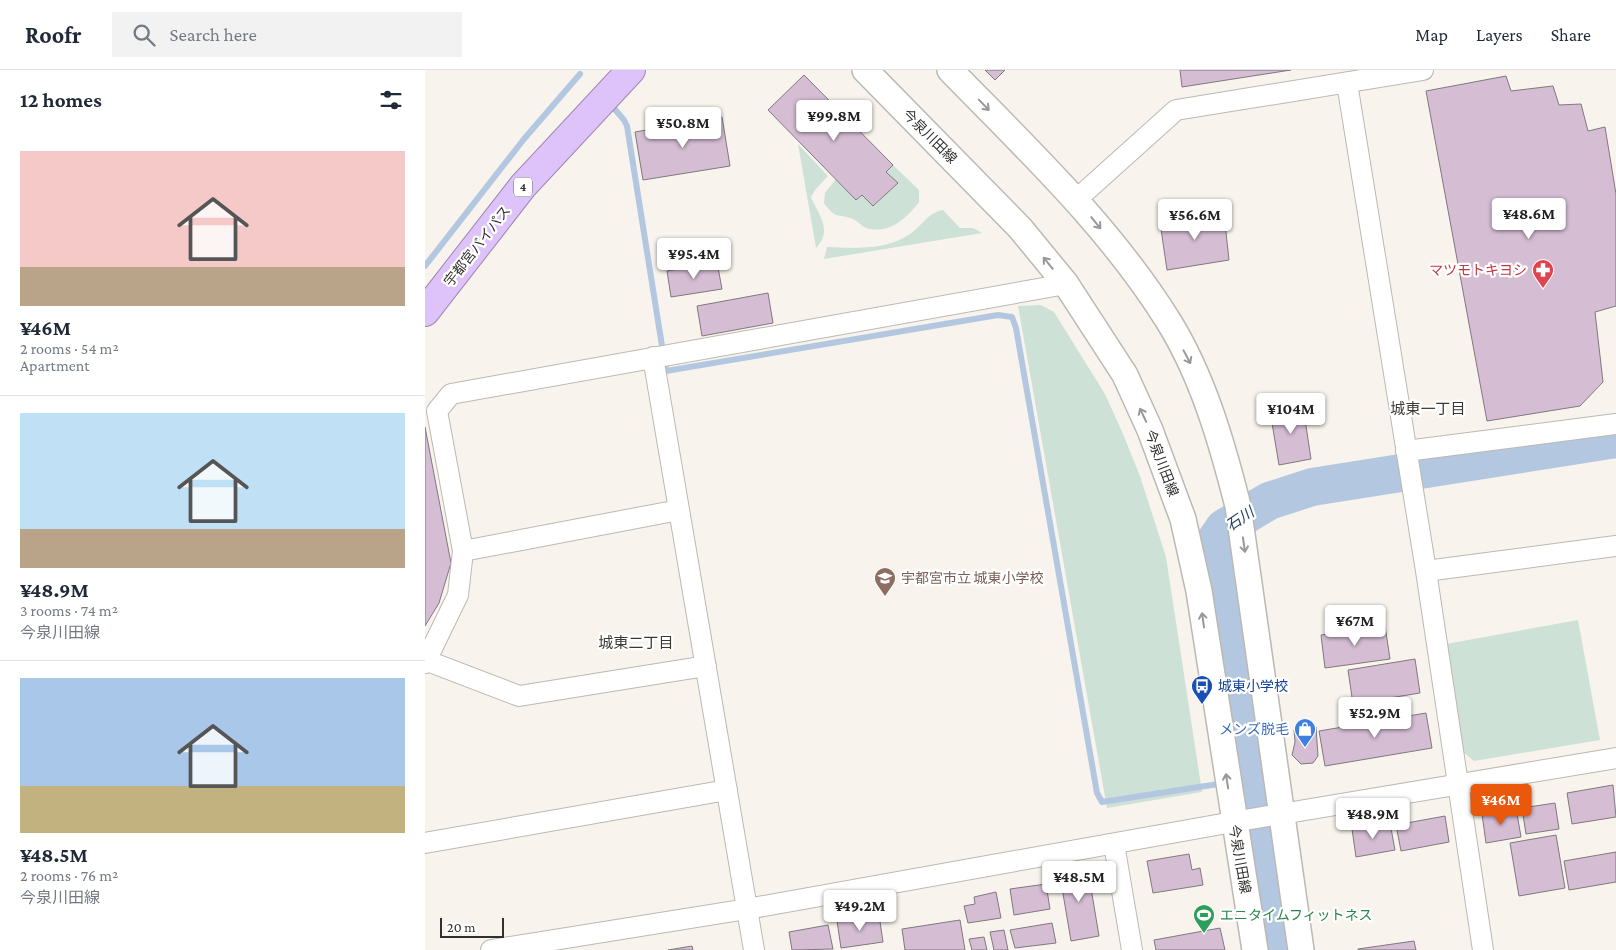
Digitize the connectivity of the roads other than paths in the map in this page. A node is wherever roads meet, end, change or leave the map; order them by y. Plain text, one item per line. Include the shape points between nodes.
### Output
1 (631, 70) edge
2 (865, 70) edge
3 (950, 70) edge
4 (1423, 70) edge
5 (1347, 83) junction
6 (1077, 199) junction
7 (1066, 284) junction
8 (425, 312) edge
9 (653, 357) junction
10 (1616, 424) edge
11 (1406, 452) junction
12 (679, 510) junction
13 (1616, 546) edge
14 (463, 551) junction
15 (1426, 571) junction
16 (425, 661) edge
17 (705, 666) junction
18 (1616, 758) edge
19 (1458, 785) junction
20 (727, 790) junction
21 (1280, 815) junction
22 (1233, 822) junction
23 (425, 843) edge
24 (1113, 844) junction
25 (747, 909) junction
26 (491, 950) edge
27 (754, 950) edge
28 (1132, 950) edge
29 (1255, 950) edge
30 (1301, 950) edge
31 (1483, 950) edge

1 - 8 highway, 宇都宮バイパス / 4 via 523,186
7 -> 2 street, 今泉川田線 via 1020,228
3 -> 6 street
4 - 5 street
5 - 6 street via 1176,110
5 - 11 street
6 -> 21 street via 1134,270 1170,323 1191,365 1226,458 1239,506
7 - 9 street
22 -> 7 street, 今泉川田線 via 1199,590 1183,519 1150,430 1125,376
9 - 12 street
9 - 14 street via 451,394 437,411
10 - 11 street
11 - 15 street
12 - 14 street
12 - 17 street
13 - 15 street
14 - 16 street via 458,595
15 - 19 street
16 - 17 street via 519,696
17 - 20 street
18 - 19 street
19 - 21 street
19 - 31 street
20 - 23 street
20 - 25 street
21 - 22 street
21 - 30 street
22 - 24 street
22 - 29 street, 今泉川田線
24 - 25 street
24 - 28 street
25 - 26 street
25 - 27 street

